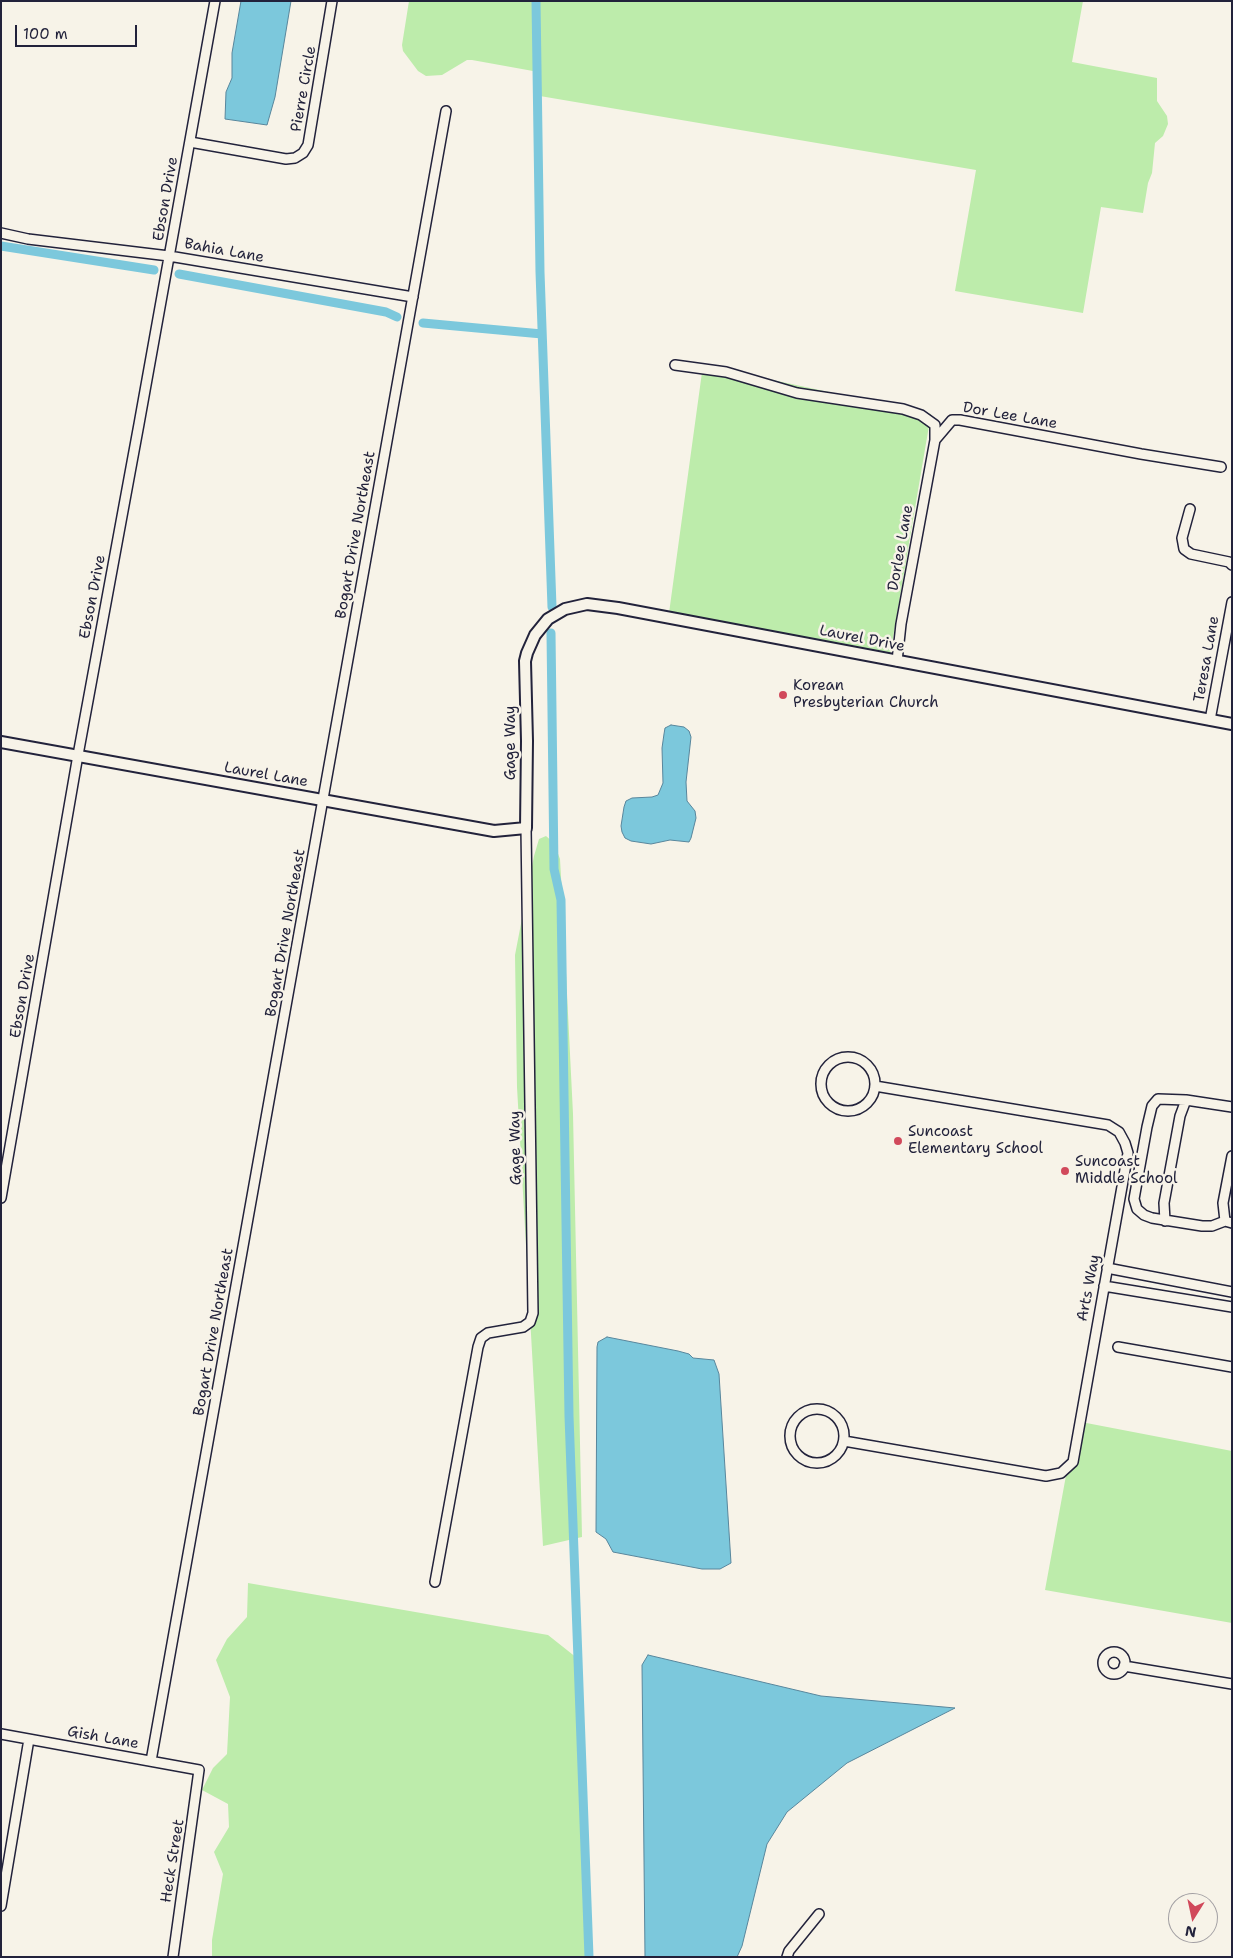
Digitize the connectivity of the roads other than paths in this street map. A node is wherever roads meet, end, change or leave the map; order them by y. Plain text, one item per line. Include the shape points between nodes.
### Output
1 (214, 1) edge
2 (332, 1) edge
3 (446, 111) dead end
4 (190, 142) junction
5 (1, 233) edge
6 (169, 256) junction
7 (413, 297) junction
8 (676, 365) dead end
9 (935, 440) junction
10 (1222, 467) dead end
11 (1190, 509) dead end
12 (1232, 565) edge
13 (1232, 602) edge
14 (897, 661) junction
15 (525, 672) joint
16 (1210, 720) junction
17 (1232, 724) edge
18 (1, 742) edge
19 (78, 755) junction
20 (324, 801) junction
21 (526, 828) junction
22 (875, 1086) junction
23 (1186, 1100) junction
24 (1232, 1108) edge
25 (1232, 1156) edge
26 (1, 1198) edge
27 (1165, 1220) junction
28 (1228, 1222) edge
29 (1107, 1268) junction
30 (1104, 1286) junction
31 (1232, 1292) edge
32 (1232, 1307) edge
33 (1118, 1347) dead end
34 (1232, 1367) edge
35 (844, 1441) junction
36 (435, 1582) dead end
37 (1124, 1666) dead end
38 (1232, 1684) edge
39 (1, 1734) edge
40 (29, 1739) junction
41 (151, 1761) junction
42 (199, 1770) joint
43 (1, 1906) edge
44 (819, 1914) dead end
45 (173, 1957) edge
46 (786, 1957) edge

1 - 4 street, Ebson Drive
2 - 4 street, Pierre Circle via 308,145 303,153 286,159
3 - 7 street, Bogart Drive Northeast
4 - 6 street, Ebson Drive
5 - 6 street, Bahia Lane
6 - 7 street, Bahia Lane
6 - 19 street, Ebson Drive
7 - 20 street, Bogart Drive Northeast
8 - 9 street via 726,372 797,393 921,414 936,424
9 - 10 street, Dor Lee Lane via 952,420 960,420
9 - 14 street, Dorlee Lane
11 - 12 street via 1182,538 1184,549 1191,554
13 - 16 street, Teresa Lane
14 - 15 street, Laurel Drive via 586,604 564,609 541,627 527,653
14 - 16 street, Laurel Drive
15 - 21 street, Gage Way
16 - 17 street, Laurel Drive
18 - 19 street, Laurel Lane
19 - 20 street, Laurel Lane
19 - 26 street, Ebson Drive
20 - 21 street, Laurel Lane via 494,831
20 - 41 street, Bogart Drive Northeast
21 - 36 street, Gage Way via 533,1313 530,1322 523,1327 488,1333 481,1338
22 - 22 street via 874,1076 863,1061 845,1057 828,1065 820,1082 824,1099 846,1112 855,1111 869,1102
22 - 29 street, Arts Way via 1108,1126 1119,1132 1128,1152
23 - 24 street
23 - 27 street via 1165,1195
23 - 27 street via 1158,1099 1152,1106 1135,1186 1137,1209 1144,1215
25 - 28 street via 1223,1202
27 - 28 street via 1212,1226
29 - 30 street, Arts Way
29 - 31 street
30 - 32 street
30 - 35 street, Arts Way via 1073,1462 1061,1473 1046,1476
33 - 34 street
35 - 35 street via 829,1461 813,1463 798,1456 790,1442 790,1433 796,1418 803,1413 820,1410 829,1412 841,1424
37 - 38 street
39 - 40 street, Gish Lane
40 - 41 street, Gish Lane
40 - 43 street
41 - 42 street, Gish Lane
42 - 45 street, Heck Street
44 - 46 street

